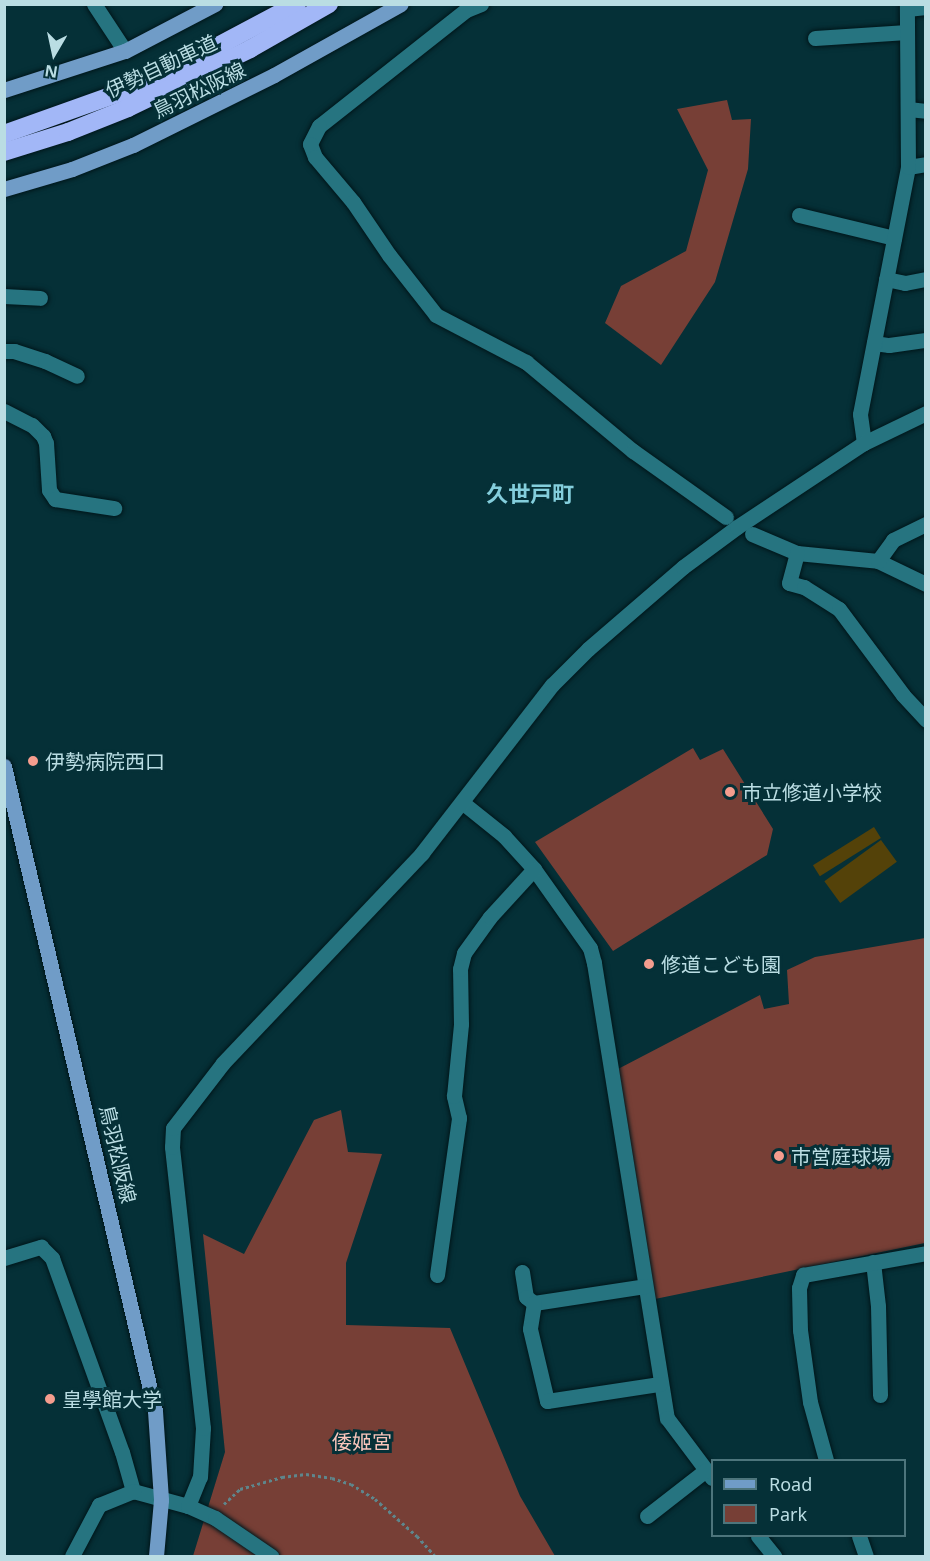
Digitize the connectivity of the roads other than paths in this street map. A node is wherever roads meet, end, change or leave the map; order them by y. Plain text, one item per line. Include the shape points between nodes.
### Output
1 (94, 4) edge
2 (215, 4) edge
3 (297, 4) edge
4 (329, 4) edge
5 (401, 4) edge
6 (481, 4) edge
7 (907, 7) edge
8 (926, 7) edge
9 (907, 32) junction
10 (815, 38) dead end
11 (246, 42) junction
12 (125, 51) junction
13 (4, 90) edge
14 (908, 109) junction
15 (926, 111) edge
16 (6, 143) edge
17 (926, 164) edge
18 (908, 167) junction
19 (4, 189) edge
20 (799, 215) dead end
21 (894, 238) junction
22 (886, 279) junction
23 (926, 279) edge
24 (4, 296) edge
25 (40, 298) dead end
26 (926, 340) edge
27 (874, 343) junction
28 (4, 351) edge
29 (77, 376) dead end
30 (4, 411) edge
31 (926, 413) edge
32 (864, 443) junction
33 (114, 508) dead end
34 (726, 517) dead end
35 (926, 524) edge
36 (752, 534) dead end
37 (797, 553) junction
38 (878, 561) junction
39 (926, 584) edge
40 (926, 720) edge
41 (4, 766) edge
42 (463, 803) junction
43 (534, 869) junction
44 (926, 1253) edge
45 (4, 1258) edge
46 (873, 1262) junction
47 (522, 1272) dead end
48 (437, 1275) dead end
49 (645, 1286) junction
50 (534, 1303) junction
51 (660, 1384) junction
52 (880, 1395) dead end
53 (825, 1459) edge
54 (709, 1474) edge
55 (133, 1491) junction
56 (161, 1500) junction
57 (188, 1506) junction
58 (647, 1516) dead end
59 (759, 1537) edge
60 (859, 1537) edge
61 (771, 1555) edge
62 (72, 1557) edge
63 (156, 1557) edge
64 (271, 1557) edge
65 (866, 1557) edge

1 - 12 street
2 - 12 main road
3 - 11 highway, 伊勢自動車道
4 - 11 highway, 伊勢自動車道
5 - 19 main road, 鳥羽松阪線 via 254,86 133,145 72,169
6 - 34 street via 466,10 319,126 310,144 315,157 354,202 436,315 526,362 633,451
7 - 8 street
7 - 9 street
9 - 10 street
9 - 14 street
11 - 16 highway, 伊勢自動車道
12 - 13 main road
14 - 15 street
14 - 18 street
17 - 18 street
18 - 21 street
20 - 21 street
21 - 22 street
22 - 23 street via 905,283
22 - 27 street
24 - 25 street
26 - 27 street
27 - 32 street via 860,414
28 - 29 street via 45,361
30 - 33 street via 43,436 49,490 55,499
31 - 32 street
32 - 42 street via 683,567 588,649 552,685
35 - 38 street via 893,540
36 - 37 street
37 - 38 street
37 - 40 street via 789,583 804,587 839,609
38 - 39 street
41 - 56 main road, 鳥羽松阪線 via 140,1336 155,1411
42 - 43 street via 504,836
42 - 57 street via 422,853 223,1062 173,1128 203,1428 200,1478
43 - 48 street via 490,917 464,953 460,969 454,1096 459,1118
43 - 49 street via 584,936 594,963
44 - 46 street
45 - 55 street via 41,1247 52,1258
46 - 52 street
46 - 53 street via 803,1275 799,1288 800,1330 810,1402
47 - 50 street via 526,1297
49 - 50 street
49 - 51 street
50 - 51 street via 530,1329 547,1401
51 - 54 street via 667,1418
54 - 58 street
55 - 56 street
55 - 62 street via 99,1505
56 - 57 street
56 - 63 main road, 鳥羽松阪線
57 - 64 street via 215,1518
59 - 61 street
60 - 65 street

